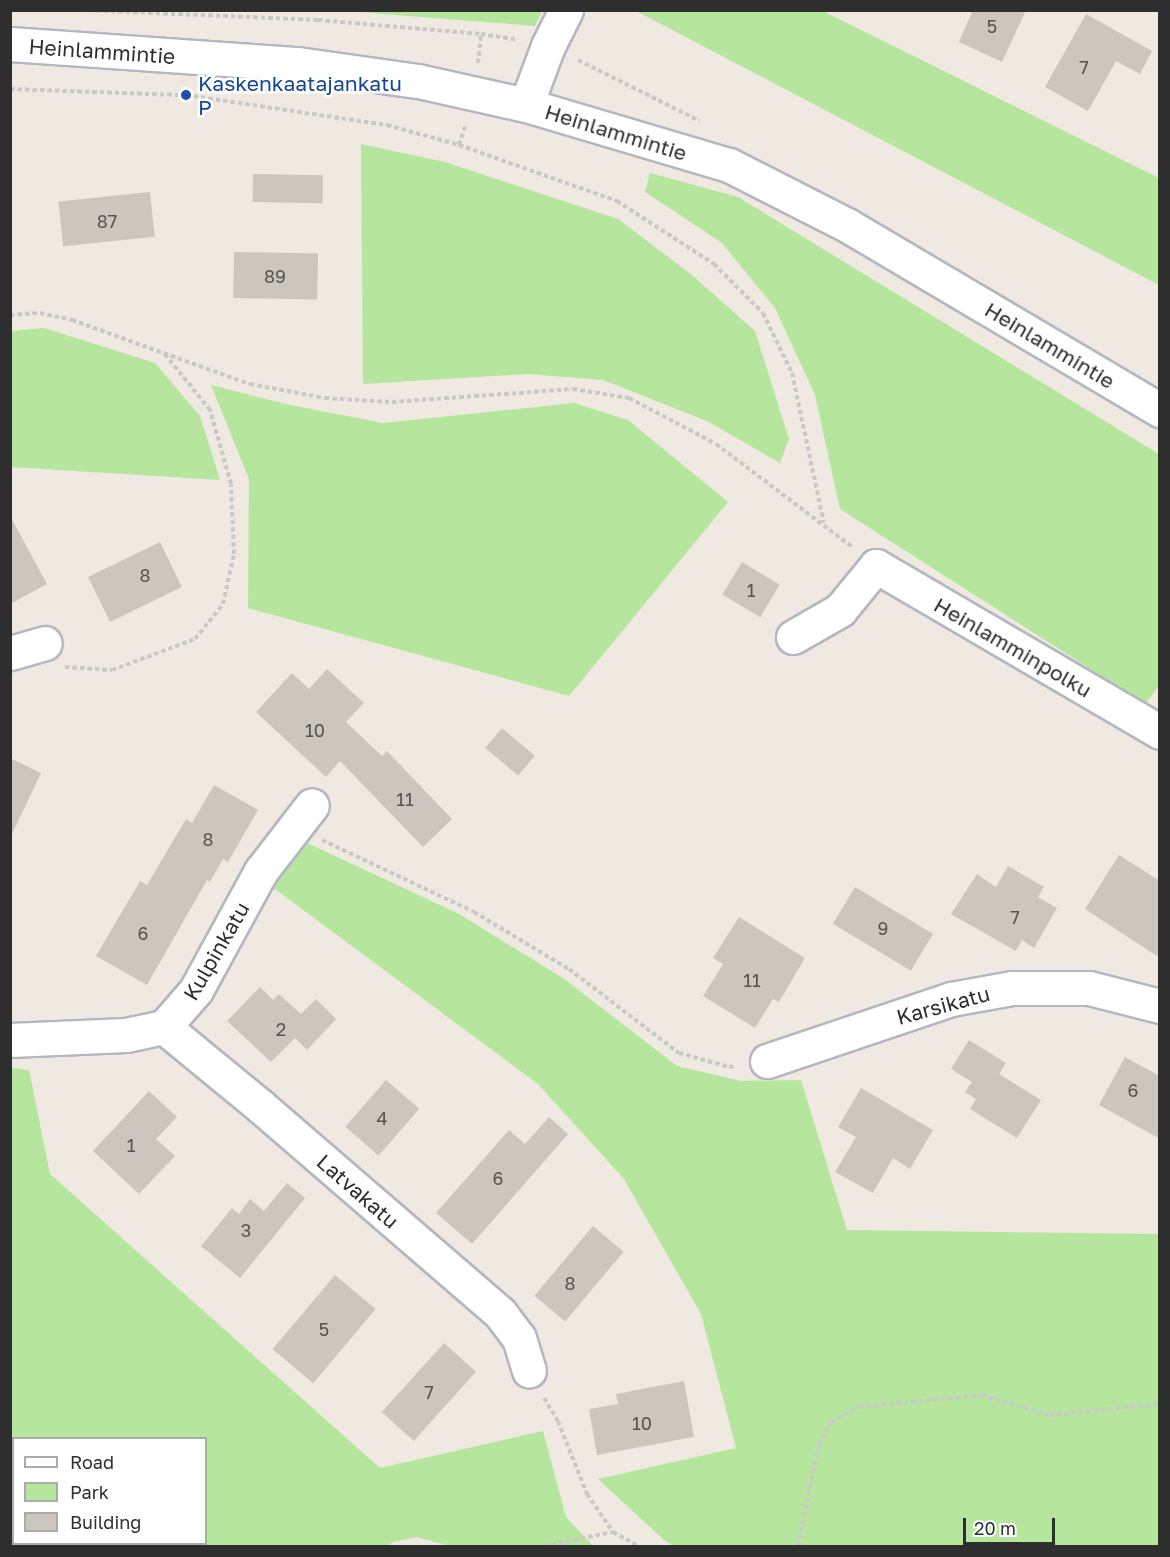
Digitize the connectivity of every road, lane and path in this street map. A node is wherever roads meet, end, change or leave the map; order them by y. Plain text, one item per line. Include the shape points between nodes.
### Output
1 (566, 10) edge
2 (10, 44) edge
3 (10, 89) edge
4 (526, 105) junction
5 (10, 315) edge
6 (164, 352) junction
7 (1160, 410) edge
8 (824, 523) junction
9 (876, 566) junction
10 (793, 637) dead end
11 (45, 644) joint
12 (10, 653) edge
13 (1155, 730) edge
14 (303, 816) joint
15 (1160, 1005) edge
16 (164, 1027) junction
17 (10, 1040) edge
18 (767, 1061) joint
19 (529, 1371) joint
20 (1160, 1404) edge
21 (613, 1532) junction
22 (544, 1546) edge
23 (638, 1546) edge
24 (798, 1546) edge

1 - 4 street
2 - 4 street, Heinlammintie via 298,64 418,81
3 - 8 path via 186,95 387,125 459,145 617,201 714,264 763,313 792,373
4 - 7 street, Heinlammintie via 729,165 847,225
5 - 6 path via 40,313 72,320
6 - 8 path via 250,384 325,398 392,402 573,389 629,398 716,444
6 - 11 path via 210,410 231,484 234,554 224,604 195,639 112,670 66,669
8 - 9 path
9 - 10 street via 840,610
9 - 13 street, Heinlamminpolku
11 - 12 street
14 - 16 street, Kulpinkatu via 261,871 196,990
14 - 18 path via 569,969 679,1053 729,1067
15 - 18 street, Karsikatu via 1089,987 1012,988 951,999
16 - 17 street via 126,1035
16 - 19 street, Latvakatu via 500,1313 519,1338
19 - 21 path via 558,1421 587,1494
20 - 24 path via 1049,1415 981,1395 859,1407 831,1422 819,1444
21 - 22 path
21 - 23 path

